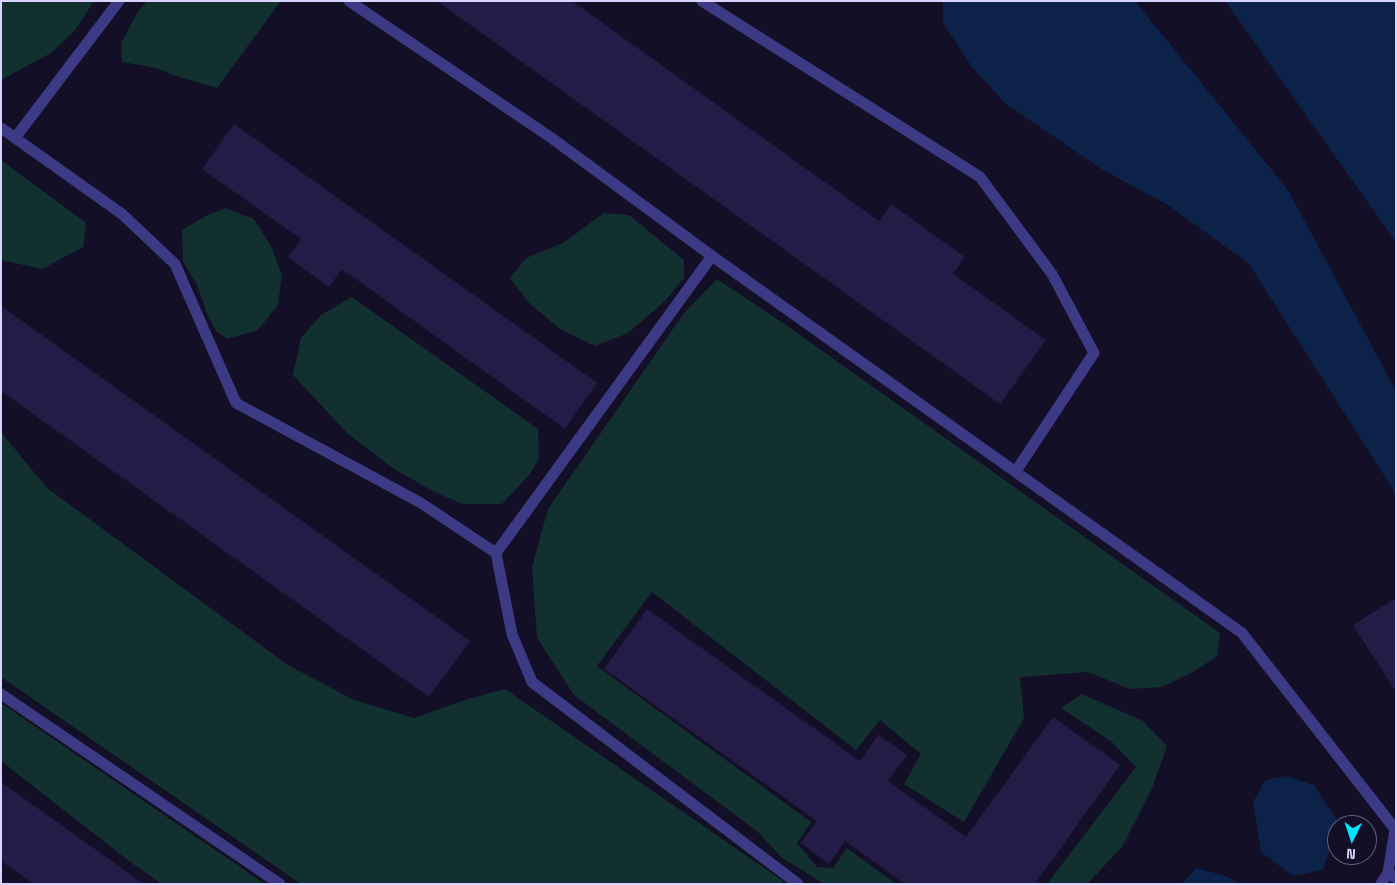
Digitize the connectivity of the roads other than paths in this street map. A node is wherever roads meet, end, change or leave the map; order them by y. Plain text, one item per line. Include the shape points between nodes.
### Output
1 (119, 1) edge
2 (349, 1) edge
3 (702, 1) edge
4 (1, 128) edge
5 (15, 138) junction
6 (712, 256) junction
7 (1016, 471) junction
8 (496, 554) junction
9 (1, 694) edge
10 (1392, 876) edge
11 (794, 882) edge
12 (280, 884) edge
13 (1381, 884) edge

1 - 5 lane
2 - 6 lane via 553,139
3 - 7 lane via 980,176 1052,274 1094,353
4 - 5 lane
5 - 8 lane via 122,214 175,264 236,402 421,503
6 - 7 lane
6 - 8 lane
7 - 10 lane via 1242,633 1396,829
8 - 11 lane via 512,634 532,682
9 - 12 lane
10 - 13 lane

